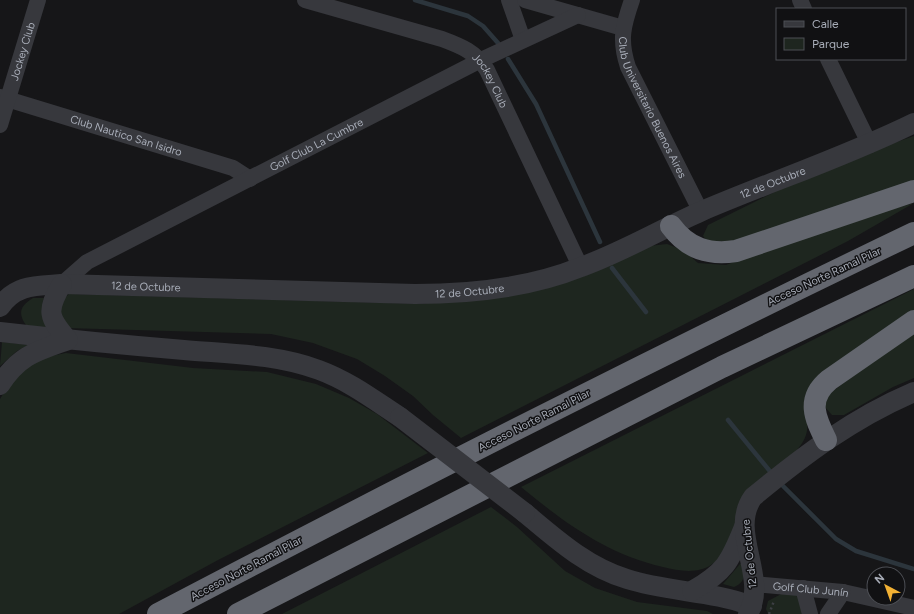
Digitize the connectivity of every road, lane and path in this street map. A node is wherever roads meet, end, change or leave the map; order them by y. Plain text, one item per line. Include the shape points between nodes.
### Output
1 (38, 0) edge
2 (305, 0) edge
3 (509, 0) edge
4 (525, 0) edge
5 (632, 0) edge
6 (578, 15) junction
7 (623, 28) junction
8 (523, 40) junction
9 (481, 60) junction
10 (828, 60) edge
11 (4, 98) edge
12 (914, 123) edge
13 (0, 125) edge
14 (870, 145) junction
15 (250, 179) junction
16 (914, 191) edge
17 (702, 212) junction
18 (670, 226) junction
19 (914, 233) edge
20 (581, 268) junction
21 (914, 276) edge
22 (62, 284) junction
23 (0, 307) edge
24 (914, 321) edge
25 (0, 332) edge
26 (68, 340) junction
27 (0, 385) edge
28 (914, 392) edge
29 (826, 440) junction
30 (744, 527) junction
31 (754, 584) junction
32 (803, 588) junction
33 (692, 591) junction
34 (843, 592) junction
35 (775, 597) dead end
36 (914, 608) edge
37 (757, 611) edge
38 (158, 614) edge
39 (238, 614) edge
40 (810, 614) edge
41 (828, 614) edge

1 - 11 street, Jockey Club
2 - 9 street, Jockey Club via 442,39 463,47
3 - 8 street
4 - 6 street
5 - 7 street, Club Universitario Buenos Aires
6 - 7 street
6 - 8 street, Golf Club La Cumbre
7 - 17 street, Club Universitario Buenos Aires via 623,52 628,67
8 - 9 street, Golf Club La Cumbre
9 - 15 street, Golf Club La Cumbre
9 - 20 street, Jockey Club
10 - 14 street
11 - 13 street, Jockey Club
11 - 15 street, Club Nautico San Isidro via 233,168
12 - 14 street, 12 de Octubre
14 - 17 street, 12 de Octubre
15 - 22 street, Golf Club La Cumbre via 87,262
16 - 18 highway via 736,251 720,253 699,249 686,242
17 - 18 street, 12 de Octubre
18 - 20 street, 12 de Octubre
19 - 38 highway, Acceso Norte Ramal Pilar via 750,311 446,464
20 - 22 street, 12 de Octubre via 509,287 448,294
21 - 39 highway via 722,367
22 - 23 street, 12 de Octubre via 18,290 8,296
22 - 26 street via 51,310 52,319
24 - 29 highway via 822,387 814,408
25 - 26 street
26 - 27 street via 29,354
26 - 33 street, bridge via 244,354 299,364 337,377 400,417 525,513 561,544 604,570 650,585
28 - 29 street, 12 de Octubre via 872,412
29 - 30 street, 12 de Octubre via 802,456 753,497 747,505
30 - 31 street, 12 de Octubre
30 - 33 street via 726,566 713,579
31 - 32 street, Golf Club Junín
31 - 37 street, 12 de Octubre
32 - 34 street, Golf Club Junín
32 - 40 street
33 - 37 street via 720,596
34 - 36 street, Golf Club Junín
34 - 41 street
35 - 37 path

